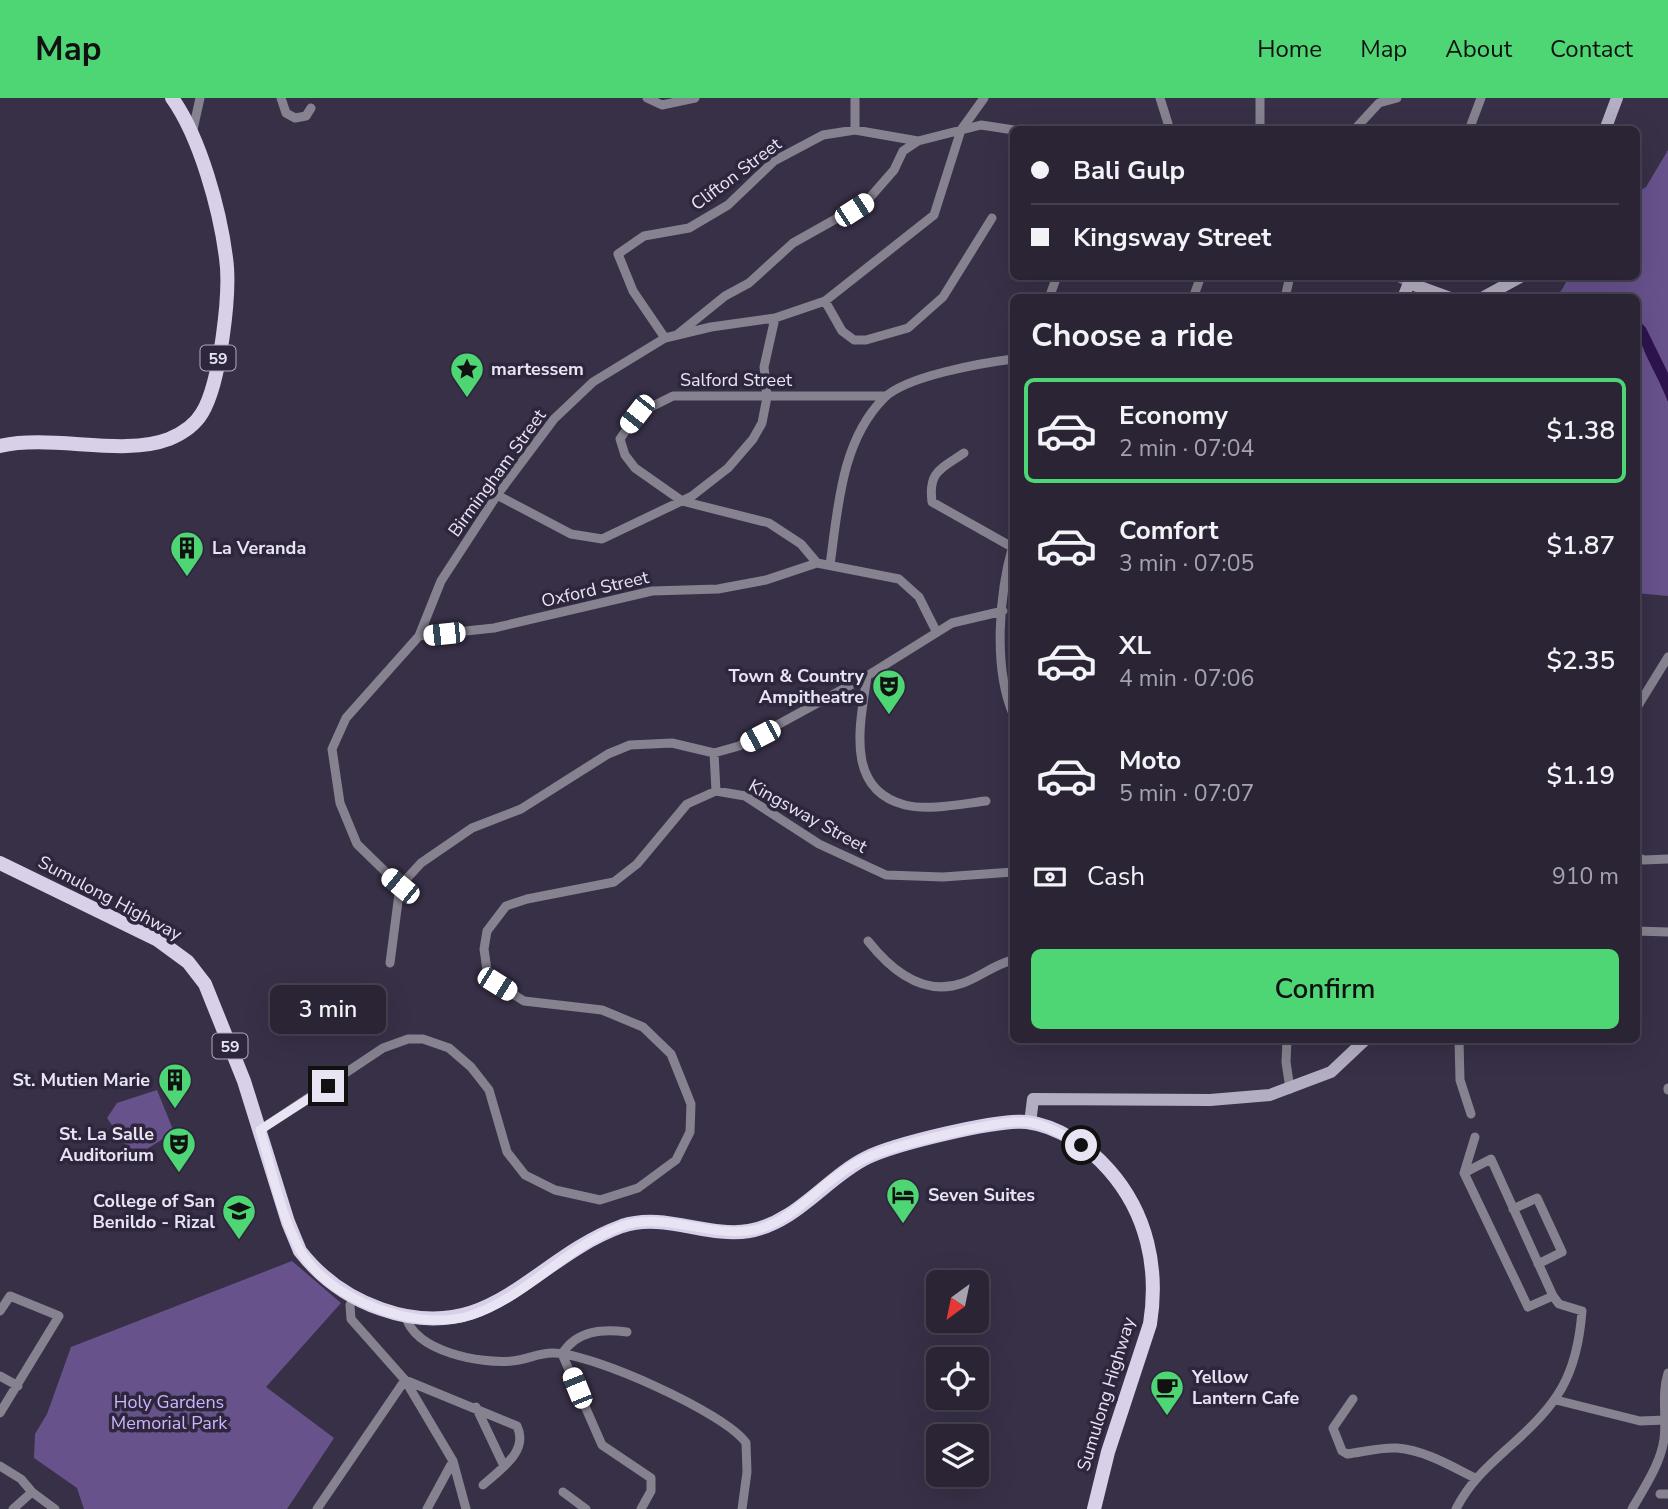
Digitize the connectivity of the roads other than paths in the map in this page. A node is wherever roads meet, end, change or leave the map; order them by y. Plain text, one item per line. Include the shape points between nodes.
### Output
1 (172, 98) edge
2 (200, 98) edge
3 (281, 98) edge
4 (647, 98) edge
5 (695, 98) edge
6 (855, 98) edge
7 (984, 98) edge
8 (1160, 98) edge
9 (1261, 98) edge
10 (1397, 98) edge
11 (1481, 98) edge
12 (1617, 98) edge
13 (311, 108) dead end
14 (1169, 126) edge
15 (1260, 126) edge
16 (1358, 126) edge
17 (1470, 126) edge
18 (1606, 126) edge
19 (1010, 129) edge
20 (855, 130) junction
21 (961, 130) junction
22 (192, 135) junction
23 (918, 141) junction
24 (992, 218) dead end
25 (1410, 280) edge
26 (1515, 280) edge
27 (1441, 294) edge
28 (1489, 294) edge
29 (825, 301) junction
30 (775, 318) junction
31 (676, 335) junction
32 (665, 338) junction
33 (1010, 360) edge
34 (886, 396) junction
35 (767, 397) junction
36 (0, 446) edge
37 (964, 453) dead end
38 (497, 495) junction
39 (682, 501) junction
40 (1010, 544) edge
41 (817, 563) junction
42 (830, 565) junction
43 (1010, 566) edge
44 (1003, 611) junction
45 (936, 631) junction
46 (419, 636) junction
47 (1668, 657) edge
48 (867, 676) junction
49 (1640, 702) edge
50 (1010, 706) edge
51 (714, 753) junction
52 (716, 791) junction
53 (985, 801) dead end
54 (1640, 858) edge
55 (1668, 859) edge
56 (0, 863) edge
57 (1010, 872) edge
58 (400, 886) junction
59 (1640, 931) edge
60 (1668, 932) edge
61 (868, 941) dead end
62 (1010, 961) edge
63 (390, 963) dead end
64 (1287, 1043) edge
65 (1363, 1043) edge
66 (1459, 1043) edge
67 (1290, 1089) junction
68 (1471, 1114) dead end
69 (1030, 1123) junction
70 (260, 1130) junction
71 (1475, 1137) dead end
72 (1464, 1172) junction
73 (1513, 1209) junction
74 (1538, 1264) junction
75 (1553, 1296) junction
76 (354, 1297) junction
77 (0, 1311) edge
78 (406, 1317) junction
79 (627, 1332) dead end
80 (562, 1354) junction
81 (1668, 1373) edge
82 (0, 1376) edge
83 (405, 1380) junction
84 (18, 1386) junction
85 (1353, 1399) dead end
86 (1556, 1400) junction
87 (476, 1407) junction
88 (0, 1413) edge
89 (1666, 1420) edge
90 (453, 1461) junction
91 (0, 1466) edge
92 (504, 1466) junction
93 (1475, 1478) junction
94 (483, 1485) dead end
95 (32, 1492) junction
96 (563, 1492) dead end
97 (13, 1509) edge
98 (55, 1509) edge
99 (317, 1509) edge
100 (427, 1509) edge
101 (466, 1509) edge
102 (586, 1509) edge
103 (641, 1509) edge
104 (742, 1509) edge
105 (1094, 1509) edge
106 (1456, 1509) edge
107 (1632, 1509) edge

1 - 22 main road, 59
2 - 22 street
3 - 13 street via 286,113 295,118 306,116
4 - 5 street via 662,105
6 - 20 street
7 - 21 street
8 - 14 street
9 - 15 street
10 - 16 street via 1379,103
11 - 17 street
12 - 18 street
19 - 21 street, Clifton Street via 981,125
20 - 23 street, Clifton Street
20 - 32 street, Clifton Street via 823,135 774,161 728,205 689,228 644,236 618,254 633,291
21 - 23 street, Clifton Street
21 - 29 street, Birmingham Street via 934,215
22 - 36 main road, 59 via 210,189 227,270 216,377 201,416 182,432 153,443
23 - 31 street via 903,151 887,180 866,202 793,243 749,284 725,296
24 - 29 street via 943,297 908,328 854,340 842,331
25 - 27 street
26 - 28 street
29 - 30 street, Birmingham Street
30 - 31 street, Birmingham Street
30 - 35 street via 764,367
31 - 32 street, Birmingham Street
32 - 38 street, Birmingham Street via 593,382 573,400
33 - 34 street via 956,369
34 - 35 street, Salford Street
34 - 42 street via 863,427 848,460
35 - 39 street via 754,439 715,481
35 - 39 street, Salford Street via 673,396 637,414 620,439 625,455 635,468
37 - 40 street via 935,473 930,486 932,502
38 - 39 street via 571,534 602,539
38 - 46 street, Birmingham Street via 441,581
39 - 41 street, Salford Street via 769,523 801,544
41 - 42 street
41 - 46 street, Oxford Street via 718,589 652,590 494,628
42 - 45 street via 899,579 919,597
43 - 44 street
44 - 45 street
44 - 50 street via 1000,660
45 - 48 street
46 - 58 street, Birmingham Street via 346,718 332,748 340,803 357,844
47 - 49 street
48 - 51 street via 739,747
48 - 53 street via 858,743 872,785 906,806
51 - 52 street
51 - 58 street via 672,743 630,745 608,754 520,809 472,828 421,863
52 - 57 street, Kingsway Street via 745,796 819,844 886,875
52 - 70 street via 687,804 637,864 614,882 506,906 487,931 484,949 487,970 497,984 524,1001 602,1010 643,1027 671,1054 691,1104 690,1132 676,1160 664,1171 638,1188 600,1199 555,1190 525,1175 507,1152 489,1090 449,1048 423,1039 383,1048
54 - 55 street
56 - 70 main road, Sumulong Highway / 59 via 158,940 188,962 214,1002
58 - 63 street
59 - 60 street
61 - 62 street via 898,971 929,986 963,983
64 - 67 street
65 - 67 street via 1331,1072
66 - 68 street via 1460,1080
67 - 69 street via 1245,1099 1033,1098
69 - 78 main road, Sumulong Highway / 59 via 923,1140 868,1157 779,1220 750,1231 663,1222 624,1225 583,1245 472,1315 425,1321
69 - 105 main road, Sumulong Highway / 59 via 1081,1145 1117,1179 1143,1224 1151,1260 1150,1324
70 - 76 main road, Sumulong Highway / 59 via 300,1251 314,1269
71 - 72 street
72 - 73 street via 1491,1159
72 - 75 street via 1528,1307
73 - 74 street
73 - 74 street via 1537,1198 1562,1252
74 - 75 street
75 - 86 street via 1559,1304 1582,1311 1574,1364
76 - 78 main road, Sumulong Highway / 59
76 - 83 street via 351,1319
77 - 84 street via 10,1296 59,1316
78 - 80 street via 418,1339 444,1351 505,1362
79 - 80 street via 587,1333
80 - 103 street via 602,1445 651,1478 651,1491
80 - 104 street via 625,1371 742,1437 747,1455
81 - 89 street
82 - 84 street
83 - 87 street
83 - 90 street
83 - 99 street
84 - 88 street
85 - 93 street via 1333,1428 1342,1451 1405,1450
86 - 89 street via 1640,1421
86 - 93 street
87 - 92 street
87 - 92 street via 516,1426 521,1435 519,1448
89 - 107 street via 1660,1454
90 - 100 street
90 - 101 street
91 - 95 street
92 - 94 street
93 - 106 street
95 - 97 street
95 - 98 street
96 - 102 street

